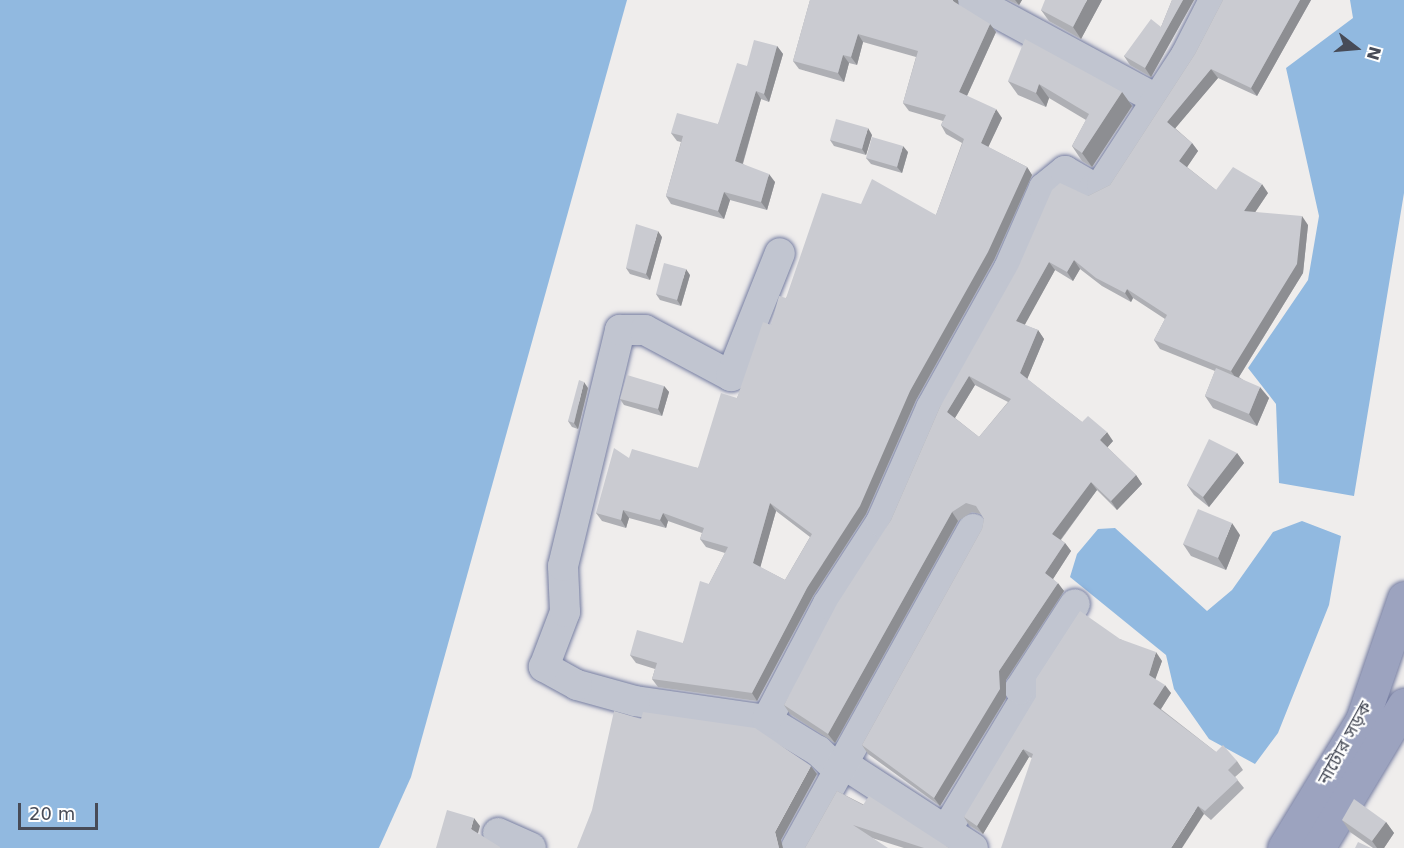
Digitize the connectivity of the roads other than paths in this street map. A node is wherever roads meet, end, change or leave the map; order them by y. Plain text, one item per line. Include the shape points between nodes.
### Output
1 (973, 0) edge
2 (1214, 0) edge
3 (1156, 99) junction
4 (780, 253) dead end
5 (973, 529) dead end
6 (1404, 598) edge
7 (1075, 604) dead end
8 (1404, 705) edge
9 (767, 720) junction
10 (840, 767) junction
11 (945, 832) junction
12 (498, 833) dead end
13 (531, 848) edge
14 (796, 848) edge
15 (973, 848) edge
16 (1284, 848) edge
17 (1318, 848) edge

1 - 3 street
2 - 3 street
3 - 9 street via 1102,184 1094,188 1065,171 1044,188 1009,268 931,408 881,522 828,604
4 - 9 street via 731,376 645,330 620,330 563,566 565,612 544,668 577,685 634,701
5 - 10 street
6 - 16 highway, নাটোর সড়ক via 1362,720
7 - 11 street via 1020,689 1027,696
8 - 17 highway
9 - 10 street
10 - 11 street
10 - 14 street
11 - 15 street
12 - 13 street

